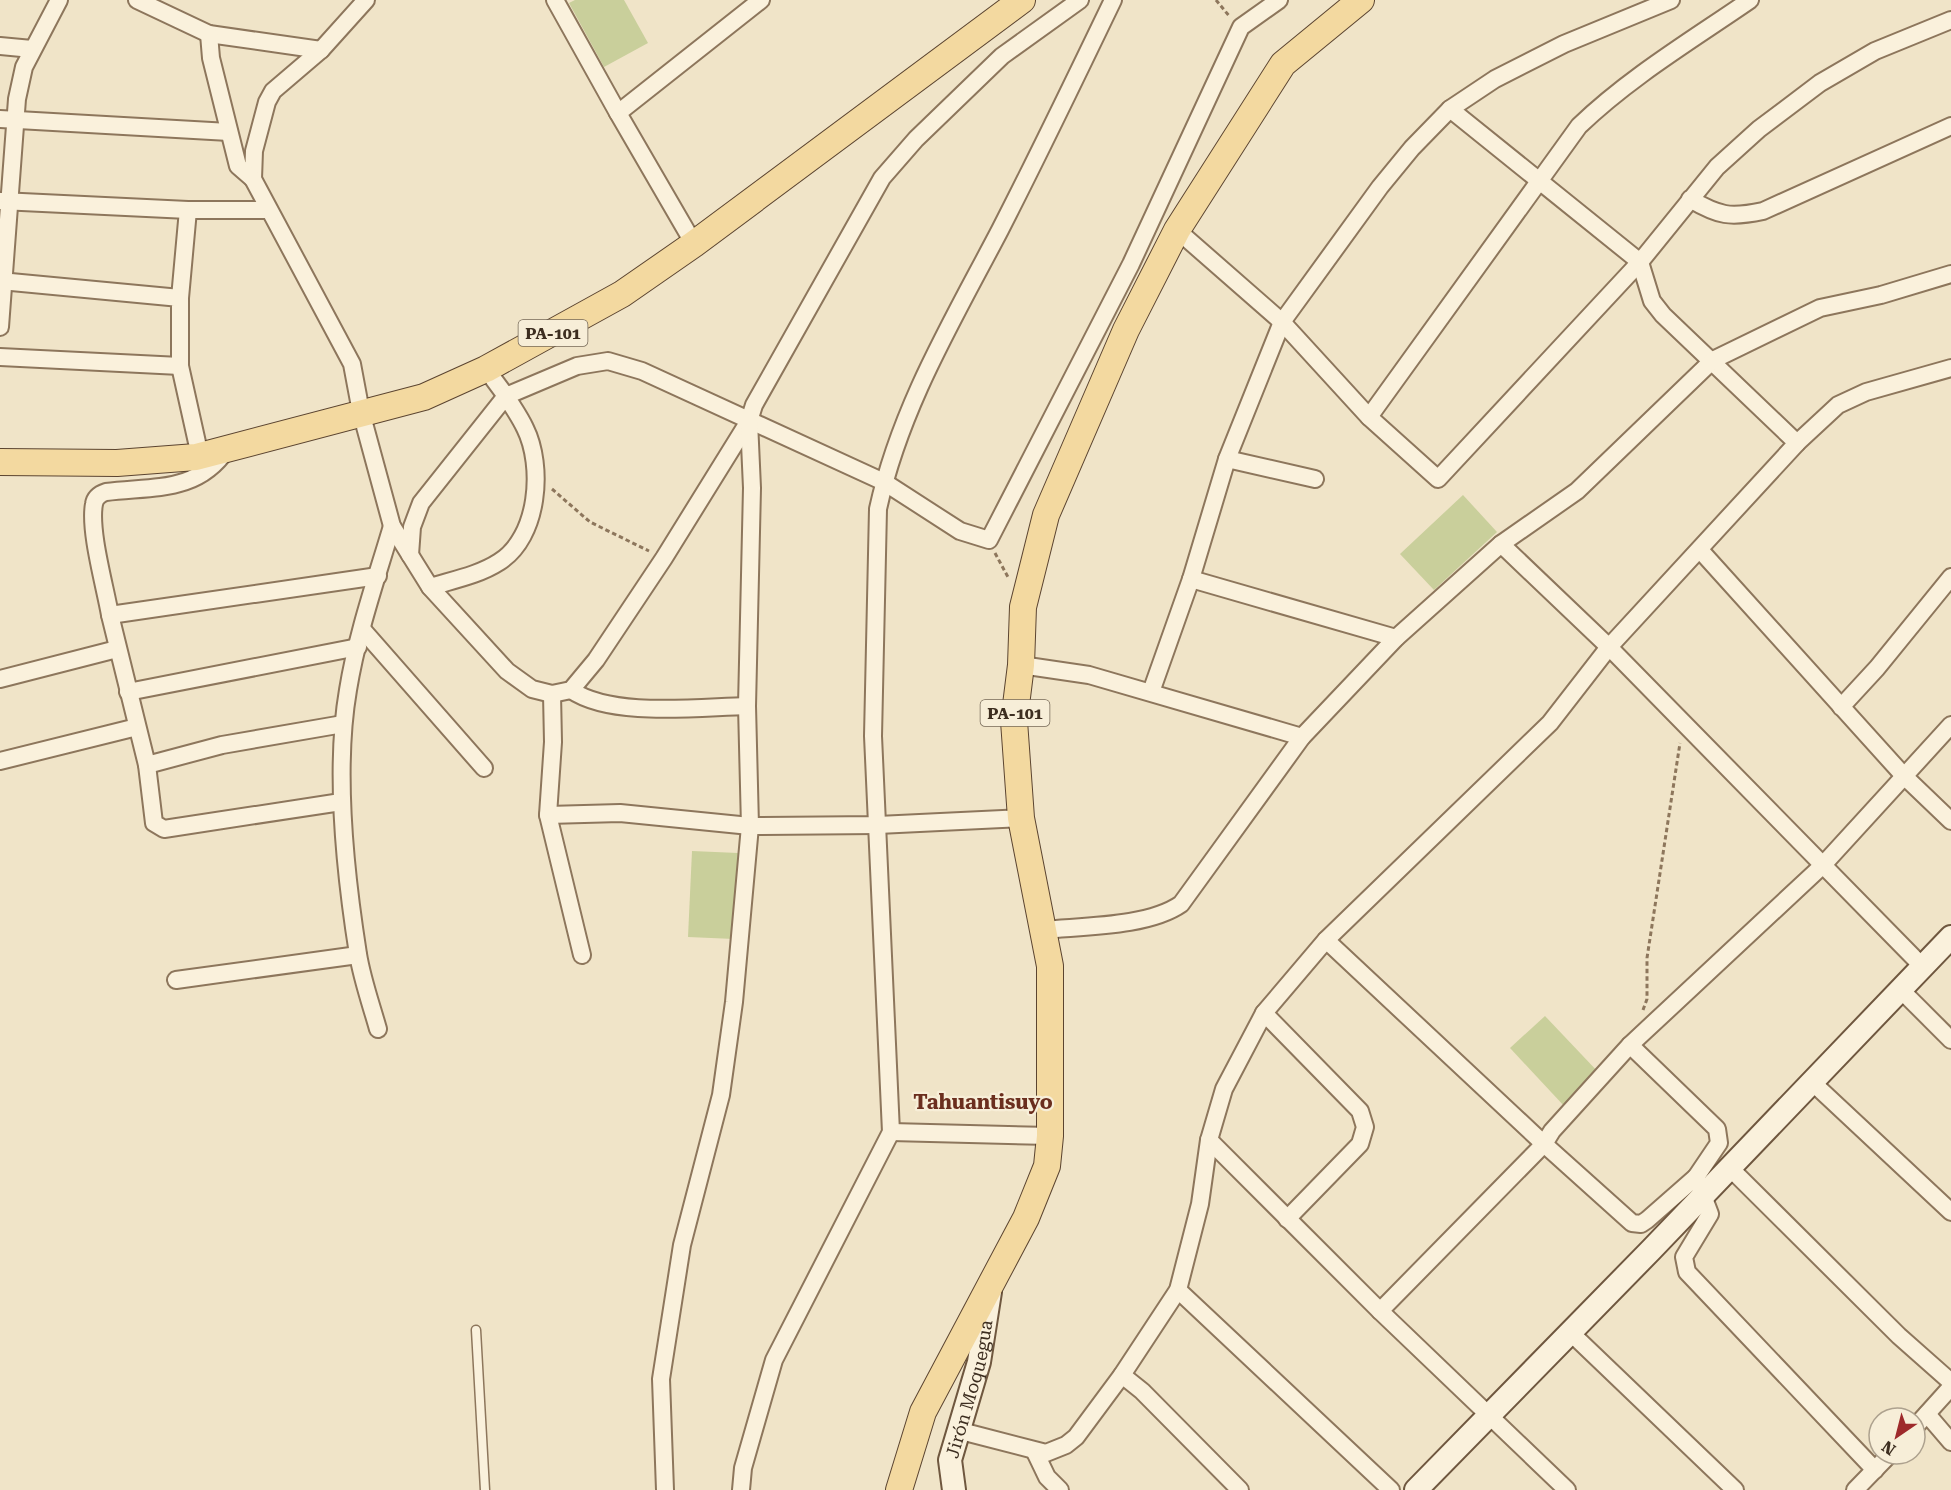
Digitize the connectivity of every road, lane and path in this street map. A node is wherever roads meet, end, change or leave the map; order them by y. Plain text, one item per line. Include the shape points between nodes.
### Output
1 (59, 0) edge
2 (137, 0) edge
3 (366, 0) edge
4 (555, 0) edge
5 (761, 0) edge
6 (1022, 0) edge
7 (1080, 0) edge
8 (1113, 0) edge
9 (1279, 0) edge
10 (1361, 0) edge
11 (1671, 0) edge
12 (1750, 0) edge
13 (1951, 20) edge
14 (209, 34) junction
15 (0, 46) edge
16 (32, 49) junction
17 (321, 50) junction
18 (1450, 109) junction
19 (618, 113) junction
20 (8, 120) edge
21 (1951, 126) edge
22 (229, 132) junction
23 (253, 180) junction
24 (1541, 182) junction
25 (1690, 199) junction
26 (5, 202) edge
27 (188, 210) junction
28 (268, 210) junction
29 (1177, 230) junction
30 (694, 244) junction
31 (1640, 262) junction
32 (1951, 274) edge
33 (2, 282) edge
34 (180, 297) junction
35 (1282, 322) junction
36 (0, 327) edge
37 (0, 357) edge
38 (1713, 360) junction
39 (180, 366) junction
40 (1951, 368) edge
41 (486, 369) junction
42 (506, 396) junction
43 (361, 412) junction
44 (1369, 417) junction
45 (749, 422) junction
46 (1797, 443) junction
47 (227, 449) junction
48 (200, 456) junction
49 (1227, 459) junction
50 (0, 462) edge
51 (535, 468) junction
52 (1315, 479) dead end
53 (884, 482) junction
54 (392, 526) junction
55 (989, 540) junction
56 (1501, 544) junction
57 (1700, 550) junction
58 (410, 555) junction
59 (664, 558) junction
60 (378, 576) junction
61 (1951, 577) edge
62 (1191, 579) junction
63 (430, 586) junction
64 (1023, 608) junction
65 (110, 615) junction
66 (362, 629) junction
67 (1396, 638) junction
68 (358, 647) junction
69 (1609, 647) junction
70 (117, 648) junction
71 (1021, 664) junction
72 (0, 679) edge
73 (571, 690) junction
74 (128, 692) junction
75 (1151, 692) junction
76 (552, 694) junction
77 (747, 706) junction
78 (1841, 707) junction
79 (343, 724) junction
80 (1951, 725) edge
81 (1683, 726) junction
82 (137, 727) junction
83 (1302, 738) junction
84 (0, 761) edge
85 (147, 765) junction
86 (484, 768) dead end
87 (1904, 776) junction
88 (341, 802) junction
89 (548, 815) junction
90 (1021, 818) junction
91 (1951, 821) edge
92 (878, 825) junction
93 (750, 826) junction
94 (1822, 866) junction
95 (1043, 930) junction
96 (1951, 937) edge
97 (1326, 940) junction
98 (358, 955) junction
99 (582, 955) dead end
100 (1923, 967) junction
101 (176, 980) dead end
102 (1901, 990) junction
103 (1264, 1013) junction
104 (378, 1029) dead end
105 (1951, 1040) edge
106 (1630, 1045) junction
107 (1812, 1082) junction
108 (891, 1132) junction
109 (1050, 1137) junction
110 (1209, 1140) junction
111 (1544, 1144) junction
112 (1729, 1167) junction
113 (1700, 1186) junction
114 (1951, 1212) edge
115 (1287, 1219) junction
116 (991, 1287) junction
117 (1178, 1290) junction
118 (1380, 1311) junction
119 (476, 1330) dead end
120 (1570, 1332) junction
121 (1122, 1375) junction
122 (1951, 1382) edge
123 (1951, 1387) edge
124 (1928, 1414) joint
125 (1489, 1415) junction
126 (957, 1430) junction
127 (1951, 1442) edge
128 (1035, 1452) junction
129 (1879, 1466) edge
130 (1875, 1470) junction
131 (485, 1490) edge
132 (665, 1490) edge
133 (741, 1490) edge
134 (899, 1490) edge
135 (954, 1490) edge
136 (1060, 1490) edge
137 (1240, 1490) edge
138 (1391, 1490) edge
139 (1416, 1490) edge
140 (1567, 1490) edge
141 (1735, 1490) edge
142 (1855, 1490) edge

1 - 16 street
2 - 14 street
3 - 17 street
4 - 19 street
5 - 19 street
6 - 30 main road, PA-101
7 - 45 street via 1002,56 916,139 882,178 754,405
8 - 53 street via 924,375 904,419
9 - 55 street via 1241,27 1131,264
10 - 29 main road, PA-101 via 1283,64
11 - 18 street via 1564,44 1496,79
12 - 24 street via 1606,100 1579,126
13 - 25 street via 1875,51 1820,83 1759,129 1717,167
14 - 17 street
14 - 22 street
15 - 16 street
16 - 20 street
17 - 23 street via 284,81 267,102 254,151
18 - 24 street
18 - 35 street via 1380,187
19 - 30 street
20 - 22 street
20 - 26 street
21 - 25 street via 1763,211 1736,217 1714,212
22 - 23 street via 238,166
23 - 28 street
24 - 31 street
24 - 44 street
25 - 31 street
26 - 27 street
26 - 33 street
27 - 28 street
27 - 34 street
28 - 43 street via 352,364
29 - 35 street
29 - 64 main road, PA-101 via 1126,330 1047,515
30 - 41 main road, PA-101 via 622,294
31 - 38 street via 1652,301
31 - 44 street via 1438,479
32 - 38 street via 1881,296 1820,308
33 - 34 street
33 - 36 street
34 - 39 street
35 - 44 street
35 - 49 street
37 - 39 street
38 - 46 street
38 - 56 street via 1578,491
39 - 48 street
40 - 46 street via 1866,392 1838,405
41 - 42 street
41 - 43 main road, PA-101 via 424,397
42 - 45 street via 578,366 608,361 642,371
42 - 51 street via 526,429
42 - 58 street via 421,503 412,527
43 - 47 main road, PA-101
43 - 54 street
45 - 53 street
45 - 59 street
45 - 77 street via 752,488
46 - 57 street
47 - 48 main road, PA-101
47 - 65 street via 215,467 188,482 106,492 96,497 94,527
48 - 50 main road, PA-101 via 117,463
49 - 52 street
49 - 62 street
51 - 59 path via 562,500 590,522
51 - 63 street via 536,496 528,524 501,561
53 - 55 street via 960,531
53 - 92 street via 878,509 873,736
54 - 58 street
54 - 60 street
55 - 64 path
56 - 67 street
56 - 69 street
57 - 69 street
57 - 78 street
58 - 63 street
59 - 73 street via 596,660
60 - 65 street
60 - 66 street
61 - 78 street
62 - 67 street
62 - 75 street
63 - 76 street via 507,671 532,689
64 - 71 main road, PA-101
65 - 70 street
66 - 68 street
66 - 86 street
67 - 83 street
68 - 74 street
68 - 79 street
69 - 81 street
69 - 97 street via 1550,723
70 - 72 street
70 - 74 street
71 - 75 street via 1089,675
71 - 90 main road, PA-101 via 1014,721
73 - 76 street
73 - 77 street via 593,702 622,708
74 - 82 street
75 - 83 street
76 - 89 street
77 - 93 street
78 - 87 street
79 - 85 street via 222,745
79 - 88 street
80 - 87 street
81 - 94 street
81 - 106 path via 1647,958 1647,999
82 - 84 street
82 - 85 street
83 - 95 street via 1181,904 1168,914
85 - 88 street via 154,823 164,830
87 - 91 street
87 - 94 street
88 - 98 street
89 - 93 street via 620,813
89 - 99 street
90 - 92 street
90 - 95 main road, PA-101
92 - 93 street
92 - 108 street
93 - 132 street via 721,1095 682,1245 661,1379
94 - 100 street
94 - 106 street
95 - 109 main road, PA-101 via 1050,966
96 - 100 street
97 - 103 street
97 - 111 street
98 - 101 street
98 - 104 street
100 - 102 street
102 - 105 street
102 - 107 street
103 - 110 street via 1224,1089
103 - 115 street via 1360,1111 1365,1127 1360,1144
106 - 111 street
106 - 113 street via 1717,1129 1719,1143
107 - 112 street
107 - 114 street
108 - 109 street
108 - 133 street via 774,1360 743,1468
109 - 116 main road, PA-101 via 1047,1166
110 - 115 street
110 - 117 street via 1200,1204
111 - 113 street via 1632,1223 1647,1220
111 - 118 street
112 - 113 street
112 - 122 street via 1899,1336
113 - 120 street
113 - 130 street via 1710,1214 1684,1257 1687,1272
115 - 118 street
116 - 126 street, Jirón Moquegua via 979,1362
116 - 134 main road, PA-101 via 923,1412
117 - 121 street
117 - 138 street
118 - 125 street
119 - 131 lane
120 - 125 street
120 - 141 street
121 - 128 street via 1076,1437 1056,1450
121 - 137 street
123 - 124 street
124 - 127 street
125 - 139 street
125 - 140 street
126 - 128 street
126 - 135 street, Jirón Moquegua via 950,1460
128 - 136 street via 1047,1477
129 - 130 street
130 - 142 street

